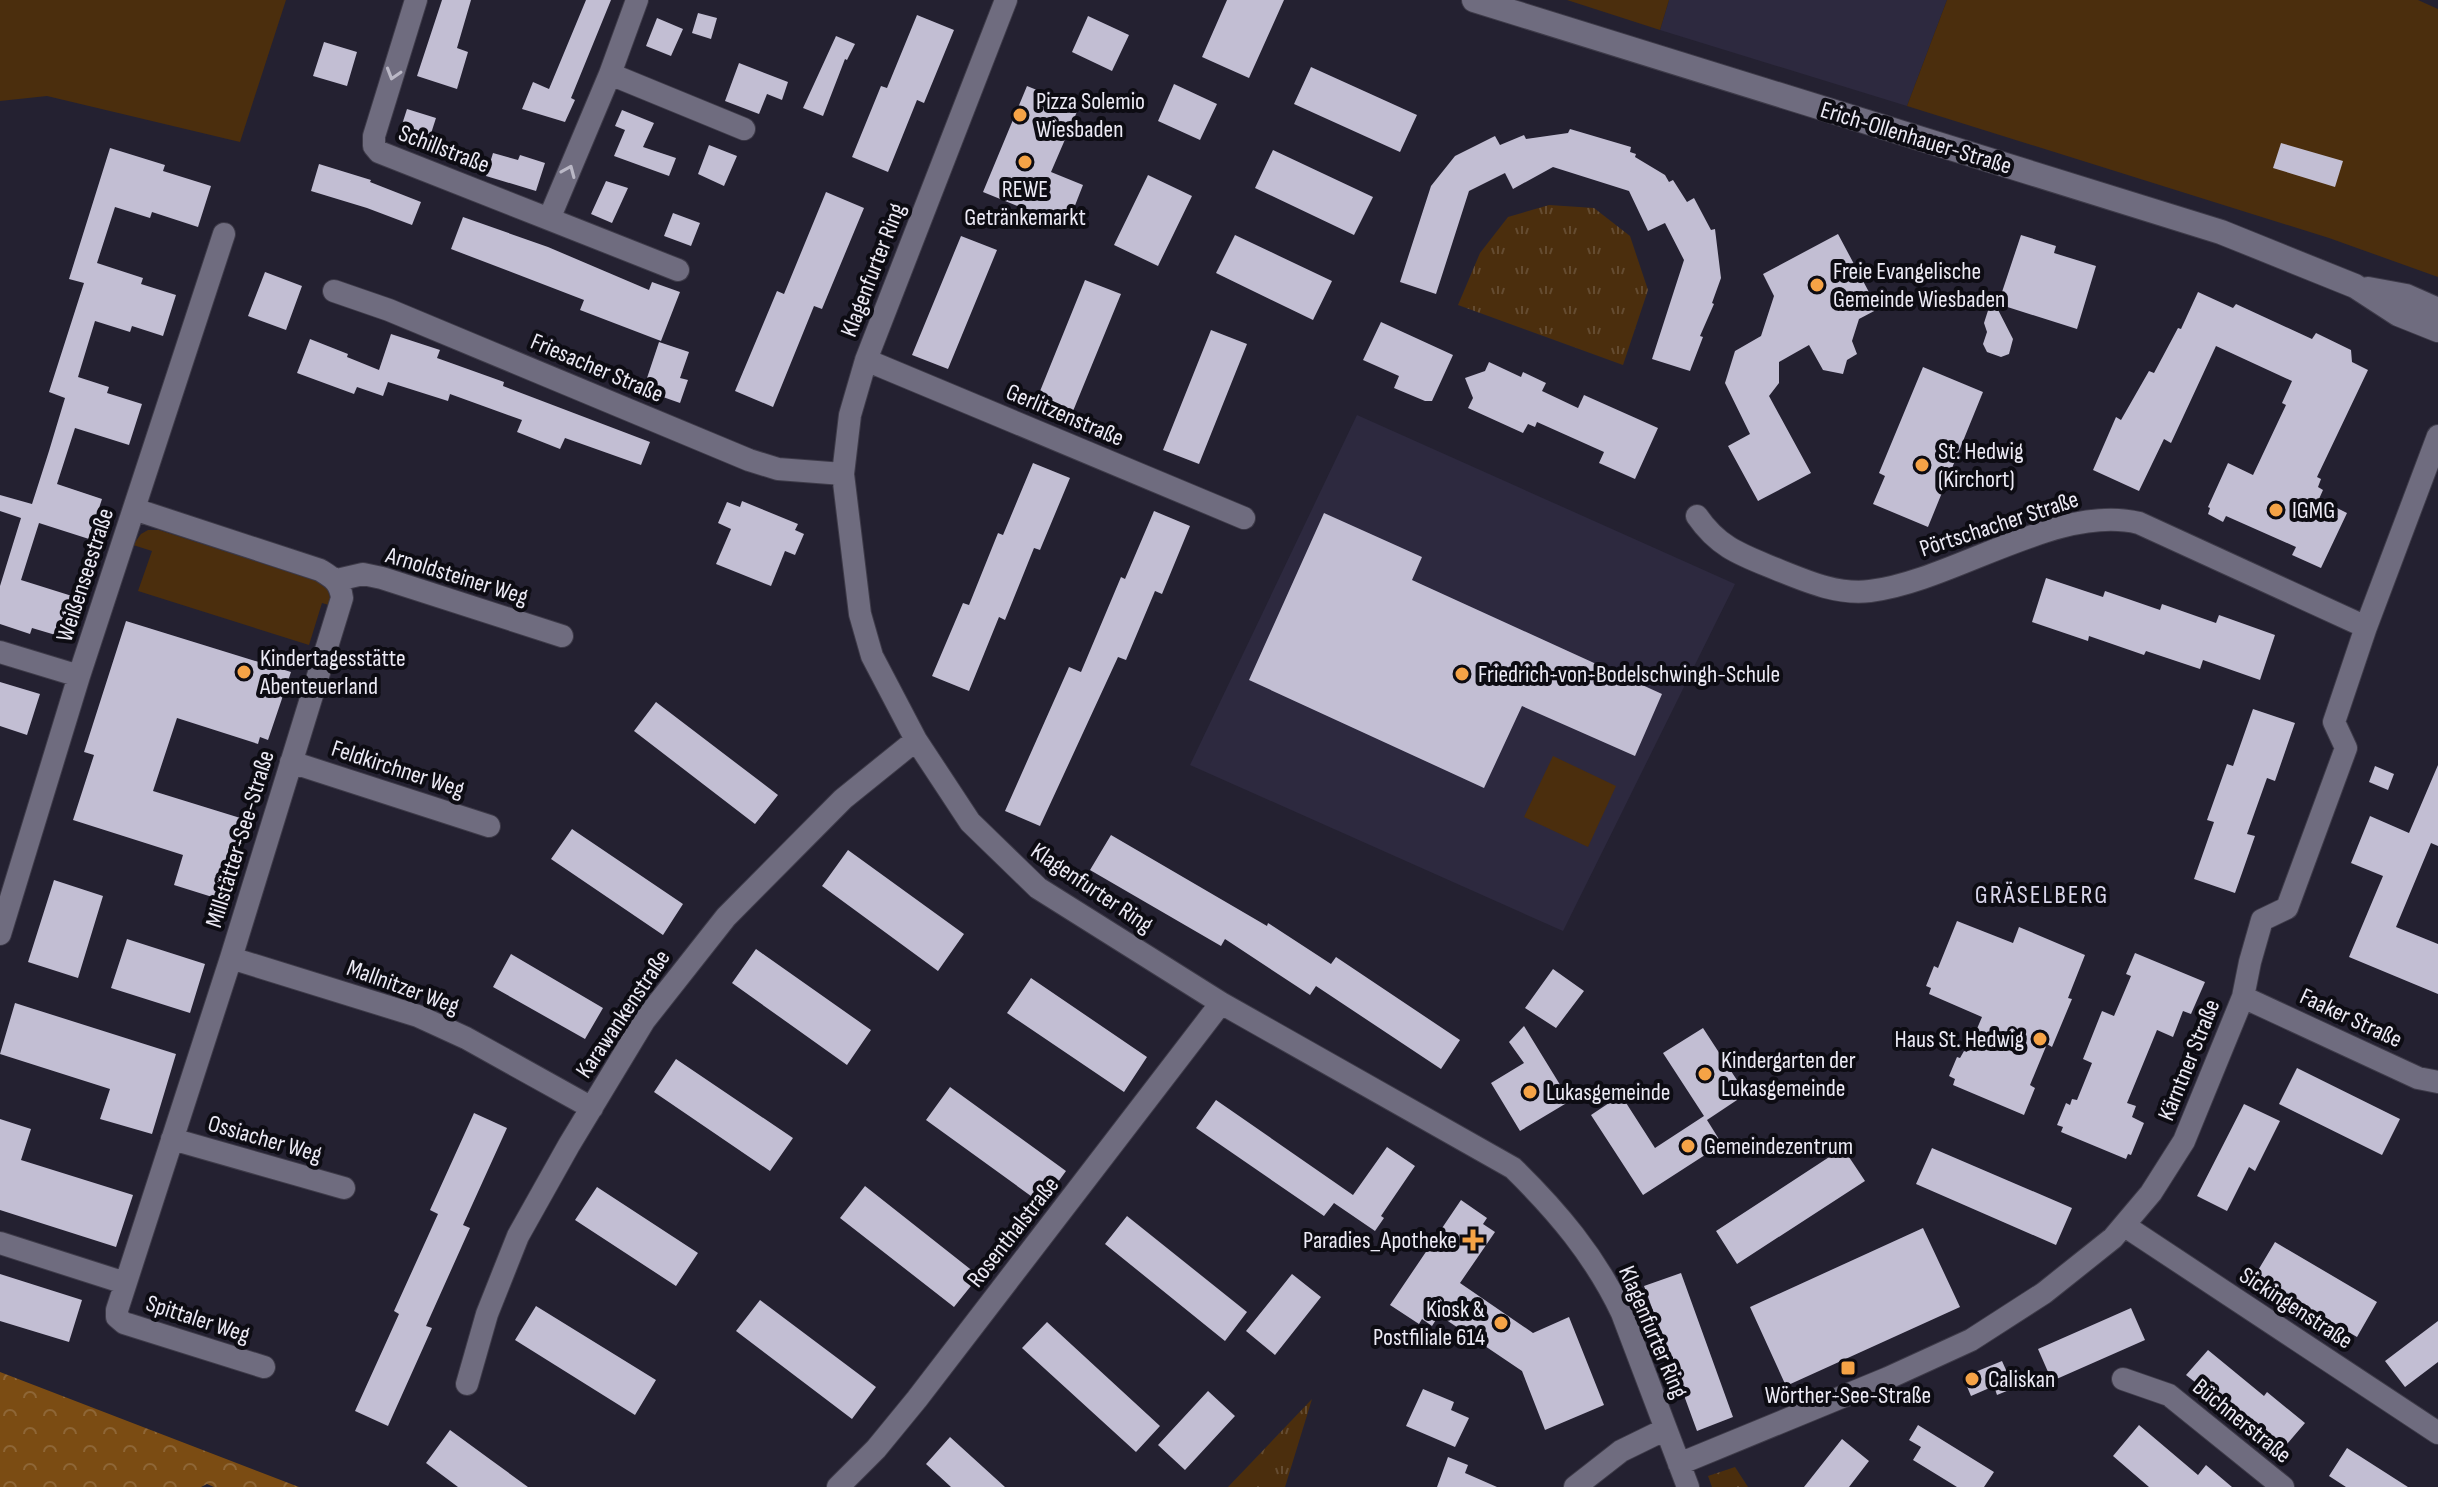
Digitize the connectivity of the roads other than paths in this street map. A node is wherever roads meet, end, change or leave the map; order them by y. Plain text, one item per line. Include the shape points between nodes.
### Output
1 (416, 0) edge
2 (637, 0) edge
3 (1006, 0) edge
4 (1474, 0) edge
5 (1516, 6) edge
6 (610, 74) junction
7 (744, 129) dead end
8 (549, 219) junction
9 (224, 234) dead end
10 (678, 270) dead end
11 (2355, 286) junction
12 (334, 291) dead end
13 (2438, 310) edge
14 (2438, 330) edge
15 (866, 360) junction
16 (2438, 436) edge
17 (843, 474) junction
18 (134, 509) junction
19 (1697, 516) dead end
20 (1244, 518) dead end
21 (337, 580) junction
22 (2366, 627) junction
23 (562, 636) dead end
24 (0, 652) edge
25 (79, 676) junction
26 (916, 740) junction
27 (291, 762) junction
28 (489, 826) dead end
29 (0, 934) edge
30 (231, 958) junction
31 (2243, 997) junction
32 (1221, 1003) junction
33 (2438, 1082) edge
34 (592, 1108) junction
35 (172, 1139) junction
36 (344, 1188) dead end
37 (2125, 1226) junction
38 (0, 1243) edge
39 (125, 1283) junction
40 (117, 1317) joint
41 (264, 1367) dead end
42 (2123, 1379) dead end
43 (467, 1384) dead end
44 (1666, 1429) junction
45 (2438, 1433) edge
46 (1679, 1464) junction
47 (838, 1487) edge
48 (1575, 1487) edge
49 (1688, 1487) edge
50 (2283, 1487) edge

1 -> 8 street, Schillstraße via 374,146
2 - 6 street
3 - 15 street, Klagenfurter Ring
4 - 5 street, Erich-Ollenhauer-Straße
5 - 11 street, Erich-Ollenhauer-Straße via 2221,232
6 - 7 street
8 -> 6 street
8 - 10 street, Schillstraße
9 - 18 street, Weißenseestraße
11 - 13 street, Erich-Ollenhauer-Straße via 2406,296
11 - 14 street, Erich-Ollenhauer-Straße via 2398,314
12 - 17 street, Friesacher Straße via 749,460 778,469
15 - 17 street, Klagenfurter Ring via 850,415
15 - 20 street, Gerlitzenstraße
16 - 22 street, Kärntner Straße
17 - 26 street, Klagenfurter Ring via 860,614 872,656
18 - 21 street
18 - 25 street, Weißenseestraße
19 - 22 street, Pörtschacher Straße via 1721,544 1739,554 1813,584 1869,591 2068,525 2122,519
21 - 23 street, Arnoldsteiner Weg via 363,574 382,578
21 - 27 street, Millstätter-See-Straße via 342,598
22 - 31 street, Kärntner Straße via 2334,722 2346,748 2287,908 2262,920
24 - 25 street
25 - 29 street, Weißenseestraße
26 - 32 street, Klagenfurter Ring via 970,822 1038,888
26 - 34 street, Karawankenstraße via 843,799 715,928 644,1021
27 - 28 street, Feldkirchner Weg
27 - 30 street, Millstätter-See-Straße
30 - 34 street, Mallnitzer Weg via 418,1016
30 - 35 street, Millstätter-See-Straße
31 - 33 street, Faaker Straße via 2418,1078
31 - 37 street, Kärntner Straße via 2184,1141
32 - 44 street, Klagenfurter Ring via 1513,1168 1581,1243 1608,1284
32 - 47 street, Rosenthalstraße via 917,1399
34 - 43 street, Karawankenstraße via 518,1236
35 - 36 street, Ossiacher Weg
35 - 39 street, Millstätter-See-Straße
37 - 45 street, Sickingenstraße
37 - 46 street, Kärntner Straße via 2044,1293 1971,1340
38 - 39 street
39 - 40 street, Millstätter-See-Straße
40 - 41 street, Spittaler Weg
42 - 50 street, Büchnerstraße via 2169,1395
44 - 46 street, Klagenfurter Ring
44 - 48 street via 1621,1451
46 - 49 street, Klagenfurter Ring

